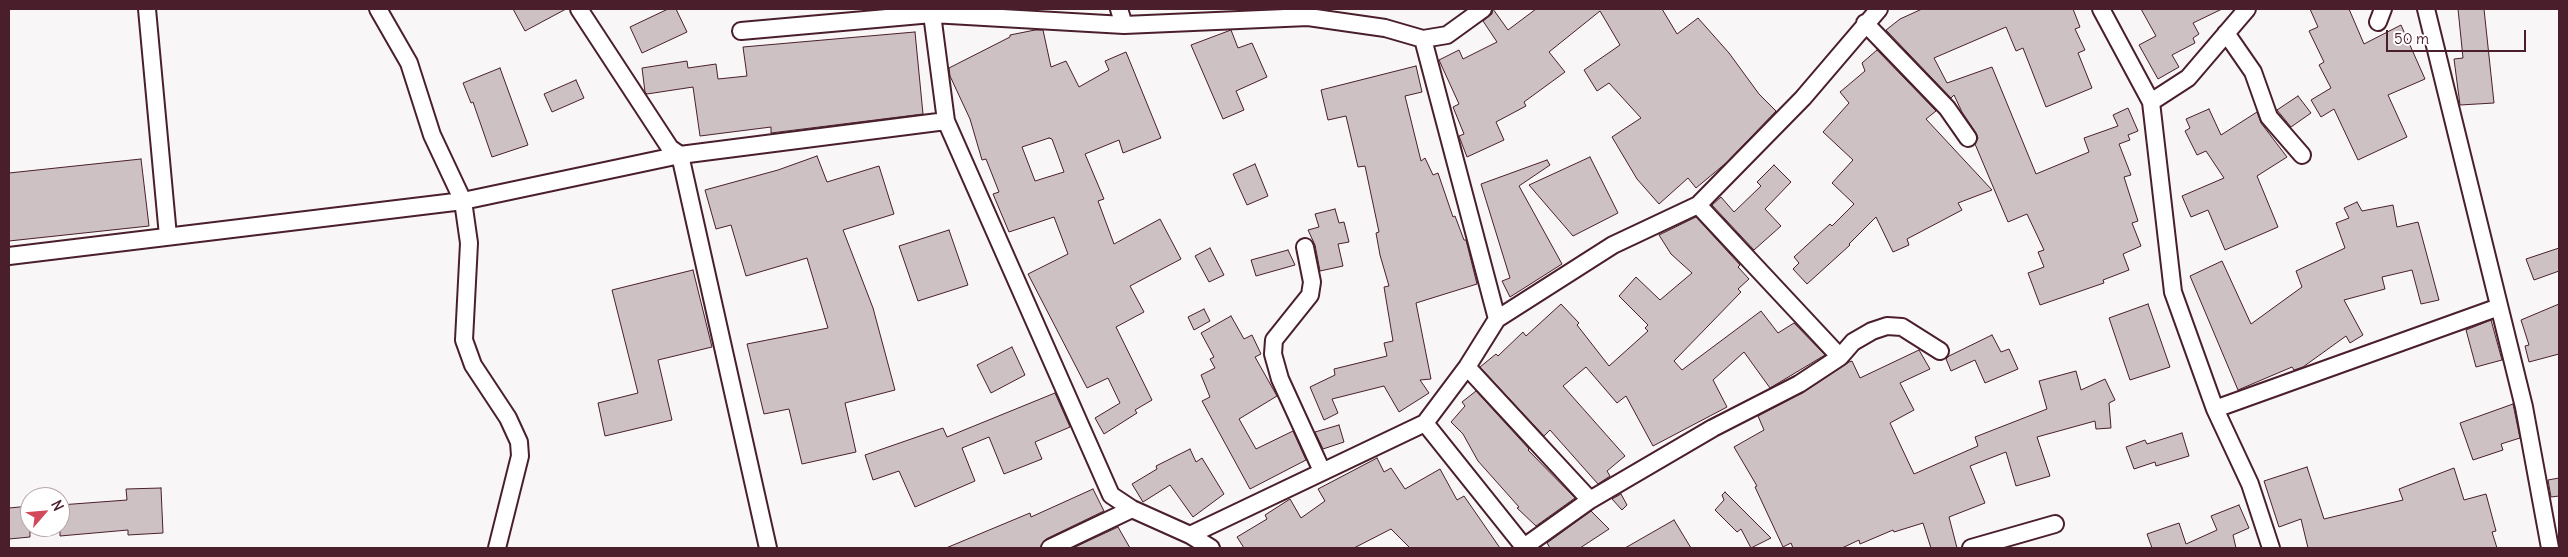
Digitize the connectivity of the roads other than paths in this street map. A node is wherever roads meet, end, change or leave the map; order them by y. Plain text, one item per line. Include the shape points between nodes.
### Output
1 (147, 9) edge
2 (378, 9) edge
3 (579, 9) edge
4 (1118, 9) edge
5 (1483, 9) edge
6 (1879, 9) edge
7 (2101, 9) edge
8 (2247, 9) edge
9 (2426, 9) edge
10 (932, 11) edge
11 (1865, 23) junction
12 (1124, 25) junction
13 (741, 31) dead end
14 (2226, 34) junction
15 (1423, 38) junction
16 (2151, 102) junction
17 (946, 121) junction
18 (1968, 138) dead end
19 (680, 154) junction
20 (2302, 155) dead end
21 (463, 201) junction
22 (1698, 205) junction
23 (168, 236) junction
24 (1305, 247) dead end
25 (9, 256) edge
26 (2499, 307) junction
27 (1497, 319) junction
28 (1940, 351) dead end
29 (1840, 356) junction
30 (1467, 367) junction
31 (2215, 409) junction
32 (1425, 423) junction
33 (1322, 471) junction
34 (1590, 500) junction
35 (1132, 509) junction
36 (2055, 524) dead end
37 (1190, 535) junction
38 (498, 548) edge
39 (768, 548) edge
40 (1050, 548) edge
41 (1210, 548) edge
42 (1525, 548) edge
43 (1971, 548) edge
44 (2272, 548) edge
45 (2550, 548) edge

1 - 23 street
2 - 21 street via 409,63 432,135
3 - 19 street via 670,148
4 - 12 street
5 - 15 street via 1447,35
6 - 11 street
7 - 16 street
8 - 14 street
9 - 26 street via 2431,59
10 - 12 street
10 - 13 street
10 - 17 street
11 - 18 street via 1947,108
11 - 22 street via 1803,98
12 - 15 street via 1308,17 1385,28
14 - 16 street via 2188,78
14 - 20 street via 2253,72 2269,117
15 - 27 street
16 - 31 street via 2173,292
17 - 19 street
17 - 35 street via 1111,495
19 - 21 street
19 - 39 street
21 - 23 street
21 - 38 street via 469,243 464,340 473,365 508,418 519,442 520,456
22 - 27 street via 1613,245
22 - 29 street
23 - 25 street
24 - 33 street via 1312,282 1310,295 1274,340 1273,354 1280,379
26 - 31 street
26 - 45 street via 2524,407
27 - 30 street
28 - 29 street via 1902,327 1887,326 1853,342
29 - 34 street via 1799,384 1713,428
30 - 32 street
30 - 34 street
31 - 44 street via 2250,484
32 - 33 street
32 - 42 street
33 - 37 street
34 - 42 street
35 - 37 street
35 - 40 street
36 - 43 street
37 - 41 street

